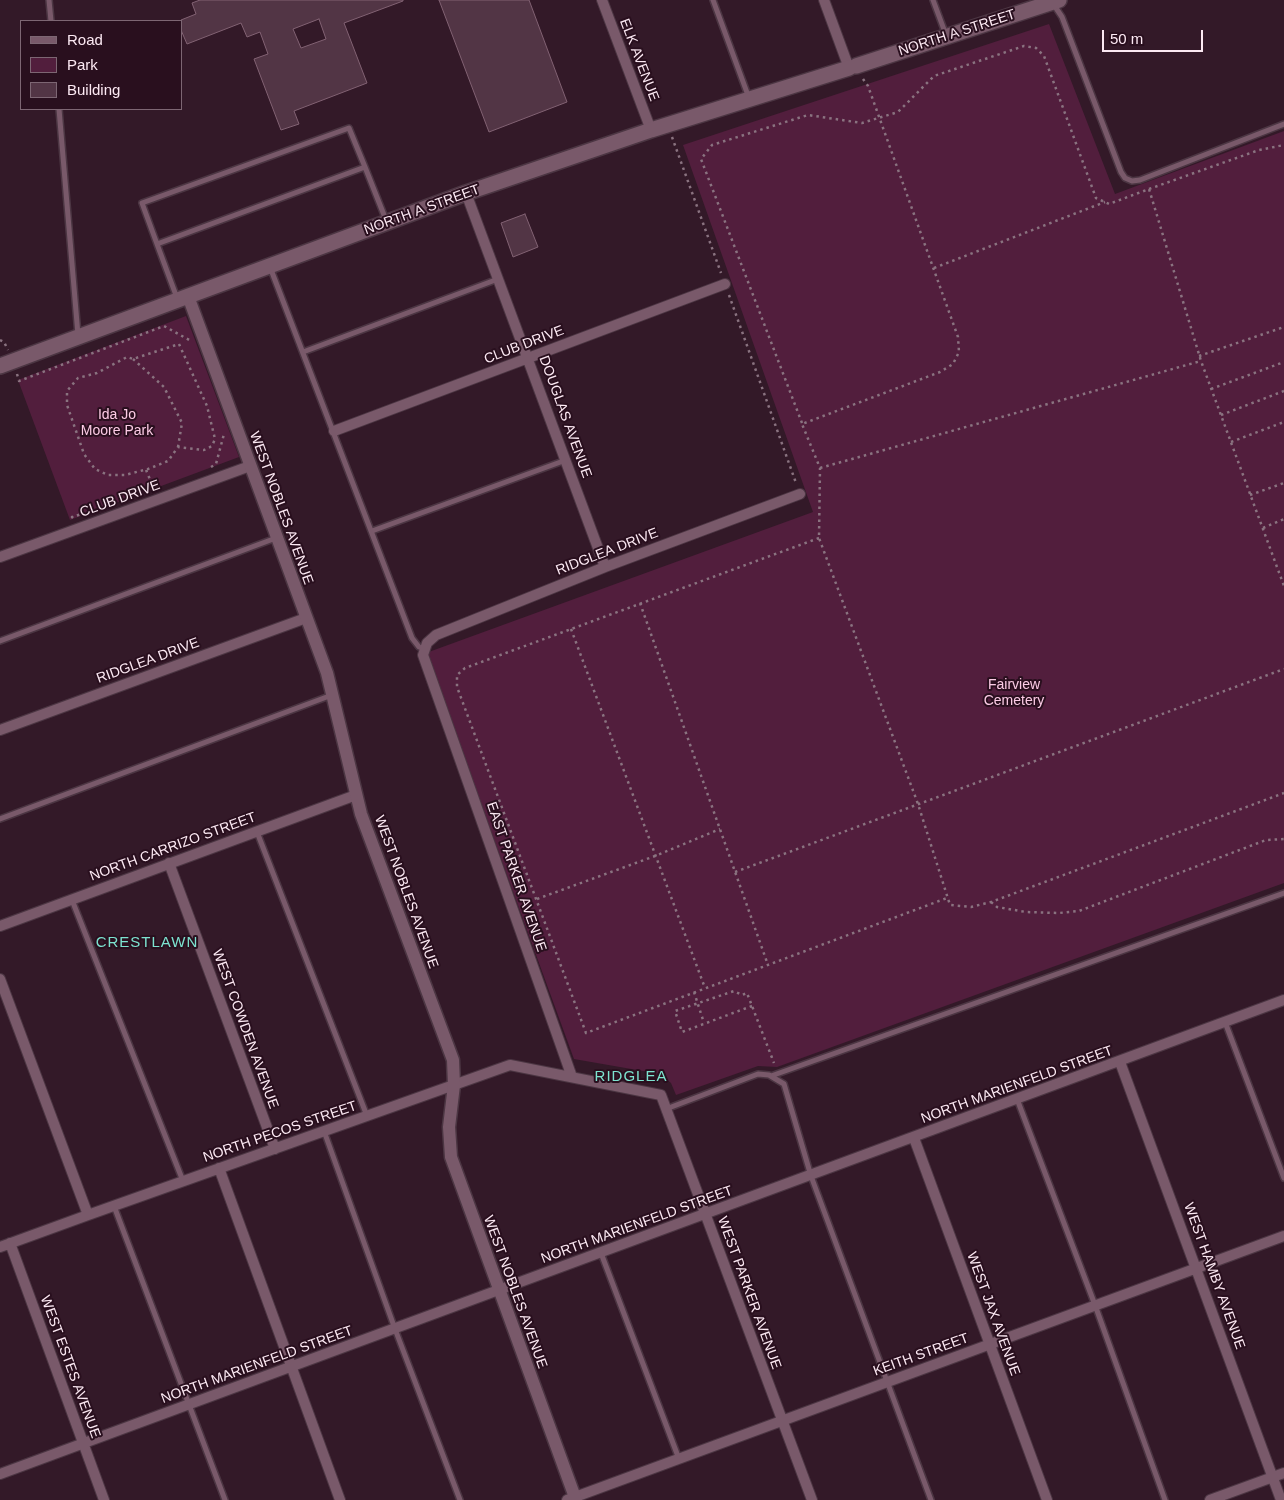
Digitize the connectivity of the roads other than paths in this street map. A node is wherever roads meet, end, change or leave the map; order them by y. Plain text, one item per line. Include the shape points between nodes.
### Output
1 (49, 0) edge
2 (602, 0) edge
3 (713, 0) edge
4 (824, 0) edge
5 (933, 0) edge
6 (1054, 1) edge
7 (51, 20) edge
8 (947, 36) junction
9 (852, 67) junction
10 (750, 99) junction
11 (59, 110) edge
12 (1284, 124) edge
13 (651, 130) junction
14 (365, 167) junction
15 (466, 193) junction
16 (387, 223) junction
17 (157, 244) junction
18 (270, 266) junction
19 (498, 279) junction
20 (725, 284) road end
21 (183, 298) junction
22 (78, 337) junction
23 (303, 352) junction
24 (528, 358) junction
25 (6, 364) edge
26 (334, 431) junction
27 (566, 460) junction
28 (250, 466) junction
29 (800, 494) road end
30 (372, 530) junction
31 (276, 538) junction
32 (0, 557) edge
33 (605, 567) junction
34 (306, 618) junction
35 (0, 641) edge
36 (426, 646) junction
37 (332, 695) junction
38 (0, 730) edge
39 (356, 795) junction
40 (0, 819) edge
41 (257, 831) junction
42 (169, 864) junction
43 (1284, 893) edge
44 (72, 899) junction
45 (0, 926) edge
46 (0, 979) edge
47 (1284, 1000) edge
48 (1225, 1022) junction
49 (1120, 1062) junction
50 (771, 1076) junction
51 (572, 1078) junction
52 (454, 1085) junction
53 (1017, 1099) junction
54 (666, 1108) junction
55 (368, 1116) junction
56 (324, 1131) junction
57 (914, 1138) junction
58 (275, 1149) junction
59 (219, 1168) junction
60 (811, 1176) junction
61 (1284, 1178) edge
62 (183, 1181) junction
63 (114, 1205) junction
64 (705, 1214) junction
65 (88, 1215) junction
66 (1284, 1236) edge
67 (10, 1243) junction
68 (0, 1247) edge
69 (601, 1253) junction
70 (1196, 1268) junction
71 (498, 1291) junction
72 (1094, 1305) junction
73 (395, 1329) junction
74 (990, 1344) junction
75 (291, 1367) junction
76 (887, 1382) junction
77 (189, 1405) junction
78 (782, 1421) junction
79 (83, 1444) junction
80 (679, 1459) junction
81 (1284, 1472) edge
82 (0, 1474) edge
83 (1272, 1477) junction
84 (572, 1499) edge
85 (104, 1500) edge
86 (225, 1500) edge
87 (340, 1500) edge
88 (460, 1500) edge
89 (812, 1500) edge
90 (931, 1500) edge
91 (1047, 1500) edge
92 (1165, 1500) edge
93 (1210, 1500) edge
94 (1281, 1500) edge

1 - 7 lane
2 - 13 street, ELK AVENUE
3 - 10 lane
4 - 9 street
5 - 8 lane
6 - 8 main road, NORTH A STREET
6 - 12 lane via 1125,178 1140,180
8 - 9 main road, NORTH A STREET
9 - 10 main road, NORTH A STREET
10 - 13 main road, NORTH A STREET
11 - 22 lane
13 - 15 main road, NORTH A STREET
14 - 16 lane
14 - 17 lane
14 - 17 lane via 349,128 142,203
15 - 16 main road, NORTH A STREET
15 - 19 street, DOUGLAS AVENUE
16 - 18 main road, NORTH A STREET
17 - 21 lane
18 - 21 main road, NORTH A STREET
18 - 23 lane
19 - 23 lane
19 - 24 street, DOUGLAS AVENUE
20 - 24 street, CLUB DRIVE
21 - 22 main road, NORTH A STREET
21 - 28 street, WEST NOBLES AVENUE
22 - 25 main road, NORTH A STREET
23 - 26 lane
24 - 26 street, CLUB DRIVE
24 - 27 street, DOUGLAS AVENUE
26 - 30 lane
27 - 30 lane
27 - 33 street, DOUGLAS AVENUE
28 - 31 street, WEST NOBLES AVENUE
28 - 32 street, CLUB DRIVE
29 - 33 street, RIDGLEA DRIVE
30 - 36 lane via 412,638 419,647
31 - 34 street, WEST NOBLES AVENUE
31 - 35 lane
33 - 36 street, RIDGLEA DRIVE via 436,634
34 - 37 street, WEST NOBLES AVENUE
34 - 38 street, RIDGLEA DRIVE
36 - 51 street, EAST PARKER AVENUE via 423,655
37 - 39 street, WEST NOBLES AVENUE
37 - 40 lane
39 - 41 street, NORTH CARRIZO STREET
39 - 52 street, WEST NOBLES AVENUE via 452,1060
41 - 42 street, NORTH CARRIZO STREET
41 - 55 lane
42 - 44 street, NORTH CARRIZO STREET
42 - 58 street, WEST COWDEN AVENUE
43 - 50 lane
44 - 45 street, NORTH CARRIZO STREET
44 - 62 lane
46 - 65 street
47 - 48 street, NORTH MARIENFELD STREET
48 - 49 street, NORTH MARIENFELD STREET
48 - 61 lane
49 - 53 street, NORTH MARIENFELD STREET
49 - 70 street, WEST HAMBY AVENUE
50 - 54 lane via 758,1074
50 - 60 lane via 784,1084 787,1091
51 - 52 street, NORTH PECOS STREET via 510,1066
51 - 54 street, WEST PARKER AVENUE via 661,1094
52 - 55 street, NORTH PECOS STREET
52 - 71 street, WEST NOBLES AVENUE via 449,1127 451,1157
53 - 57 street, NORTH MARIENFELD STREET
53 - 72 lane
54 - 64 street, WEST PARKER AVENUE
55 - 56 street, NORTH PECOS STREET
56 - 58 street, NORTH PECOS STREET
56 - 73 lane
57 - 60 street, NORTH MARIENFELD STREET
57 - 74 street, WEST JAX AVENUE
58 - 59 street, NORTH PECOS STREET
59 - 62 street, NORTH PECOS STREET
59 - 75 street
60 - 64 street, NORTH MARIENFELD STREET
60 - 76 lane
62 - 63 street, NORTH PECOS STREET
63 - 65 street, NORTH PECOS STREET
63 - 77 lane
64 - 69 street, NORTH MARIENFELD STREET
64 - 78 street, WEST PARKER AVENUE
65 - 67 street, NORTH PECOS STREET
66 - 70 street, KEITH STREET
67 - 68 street, NORTH PECOS STREET
67 - 79 street, WEST ESTES AVENUE
69 - 71 street, NORTH MARIENFELD STREET
69 - 80 lane
70 - 72 street, KEITH STREET
70 - 83 street, WEST HAMBY AVENUE
71 - 73 street, NORTH MARIENFELD STREET
71 - 84 street, WEST NOBLES AVENUE
72 - 74 street, KEITH STREET
72 - 92 lane
73 - 75 street, NORTH MARIENFELD STREET
73 - 88 lane
74 - 76 street, KEITH STREET
74 - 91 street, WEST JAX AVENUE
75 - 77 street, NORTH MARIENFELD STREET
75 - 87 street
76 - 78 street, KEITH STREET
76 - 90 lane
77 - 79 street, NORTH MARIENFELD STREET
77 - 86 lane
78 - 80 street, KEITH STREET
78 - 89 street, WEST PARKER AVENUE
79 - 82 street, NORTH MARIENFELD STREET
79 - 85 street, WEST ESTES AVENUE
80 - 84 street, KEITH STREET
81 - 83 street
83 - 93 street
83 - 94 street, WEST HAMBY AVENUE

